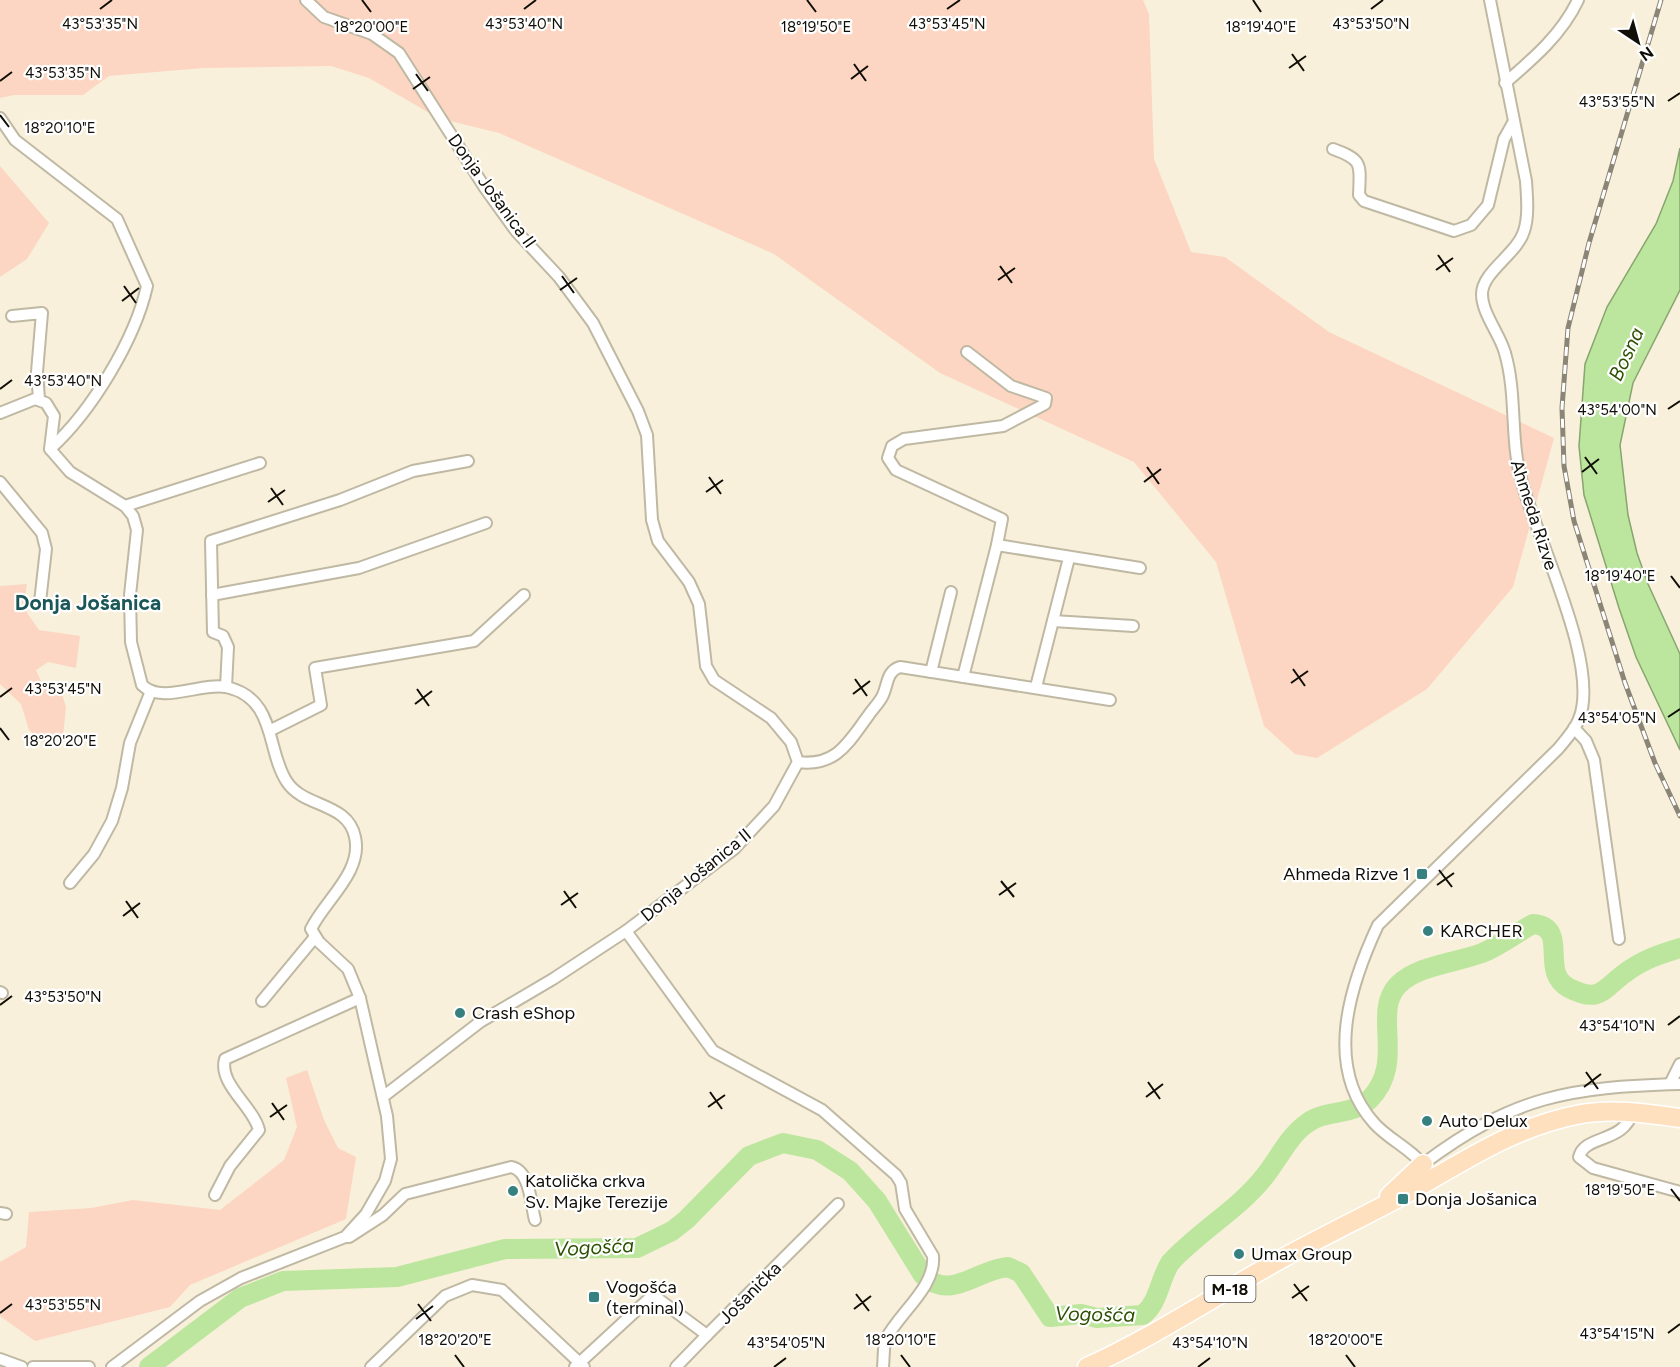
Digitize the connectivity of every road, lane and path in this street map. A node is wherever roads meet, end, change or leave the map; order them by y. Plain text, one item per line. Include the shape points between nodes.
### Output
1 (306, 0) edge
2 (1490, 0) edge
3 (1578, 0) edge
4 (1505, 83) junction
5 (0, 118) edge
6 (1513, 123) junction
7 (1333, 148) dead end
8 (12, 316) dead end
9 (967, 352) dead end
10 (39, 399) junction
11 (0, 413) edge
12 (50, 448) junction
13 (468, 461) dead end
14 (260, 463) dead end
15 (0, 482) edge
16 (125, 506) junction
17 (486, 523) dead end
18 (998, 545) junction
19 (1069, 558) junction
20 (1140, 568) dead end
21 (951, 592) dead end
22 (212, 595) junction
23 (524, 595) dead end
24 (40, 602) dead end
25 (1053, 621) junction
26 (1133, 626) dead end
27 (931, 672) junction
28 (963, 677) junction
29 (226, 687) junction
30 (1036, 687) junction
31 (157, 692) junction
32 (1110, 699) dead end
33 (1574, 728) junction
34 (271, 730) junction
35 (798, 762) junction
36 (70, 883) dead end
37 (626, 931) junction
38 (315, 937) junction
39 (1619, 939) dead end
40 (360, 998) junction
41 (262, 1001) dead end
42 (1680, 1064) edge
43 (1675, 1084) edge
44 (384, 1096) junction
45 (1633, 1111) junction
46 (1680, 1118) edge
47 (1427, 1172) junction
48 (1680, 1192) edge
49 (215, 1195) dead end
50 (838, 1204) dead end
51 (535, 1220) dead end
52 (345, 1237) junction
53 (707, 1335) junction
54 (0, 1359) edge
55 (580, 1366) edge
56 (22, 1367) edge
57 (33, 1367) edge
58 (89, 1367) edge
59 (112, 1367) edge
60 (370, 1367) edge
61 (676, 1367) edge
62 (883, 1367) edge
63 (1087, 1367) edge

1 - 35 street, Donja Jošanica II via 324,17 372,34 399,53 485,188 593,323 639,411 647,435 652,520 658,541 689,582 699,604 706,666 714,680 771,718 791,742
2 - 4 street, Ahmeda Rizve
3 - 4 street via 1547,45
4 - 6 street, Ahmeda Rizve
5 - 12 street via 15,140 117,219 147,286 133,332 95,396
6 - 7 street via 1504,139 1488,205 1471,225 1454,231 1364,201 1359,195 1360,165 1353,156
6 - 33 street, Ahmeda Rizve via 1526,182 1524,232 1485,280 1482,294 1505,354 1514,452 1521,482 1577,645 1584,698
8 - 10 street via 42,313
9 - 18 street via 1011,386 1046,398 1045,404 1003,426 904,439 892,446 888,458 896,470 1002,519
10 - 11 street
10 - 12 street via 51,407 54,416
12 - 16 street via 70,472
13 - 22 street via 412,471 340,500 211,541
14 - 16 street
15 - 24 street via 42,533 46,549
16 - 31 street via 137,530 130,595 131,642 142,685
17 - 22 street via 359,568
18 - 19 street
18 - 28 street
19 - 20 street
19 - 25 street
21 - 27 street
22 - 29 street via 213,632 223,636 228,647
23 - 34 street via 474,641 315,668 321,705
25 - 26 street
25 - 30 street
27 - 28 street
27 - 35 street via 895,669 882,698 850,743 834,756
28 - 30 street
29 - 31 street
29 - 34 street via 249,698
30 - 32 street
31 - 36 street via 130,742 111,821 94,854
33 - 39 street via 1586,741 1594,760
33 - 47 street, Ahmeda Rizve via 1524,784 1378,925 1362,959 1346,1028 1345,1060 1367,1115
34 - 38 street via 276,755 292,789 345,817 356,838 353,862 346,877 311,929
35 - 37 street, Donja Jošanica II via 761,822 734,849
37 - 44 street, Donja Jošanica II via 480,1022
37 - 62 street via 712,1051 822,1110 901,1183 905,1209 933,1256 933,1270 885,1342
38 - 40 street via 348,969
38 - 41 street
40 - 44 street
40 - 49 street via 225,1059 225,1075 259,1130 230,1166
42 - 43 street
43 - 47 street via 1592,1089 1540,1099 1480,1125
44 - 52 street via 391,1159 385,1181 366,1215
45 - 46 main road
45 - 47 main road via 1577,1115 1536,1126
45 - 48 street via 1630,1123 1619,1133 1592,1143 1579,1156 1593,1168
47 - 63 main road, M-18 via 1372,1211 1273,1263 1155,1334
50 - 53 street, Jošanička
51 - 52 street via 524,1176 512,1167 405,1194 362,1230
52 - 59 street via 231,1284 201,1301
53 - 55 street, Jošanička via 652,1295
53 - 61 street
54 - 56 street
55 - 60 street via 502,1290 472,1285 445,1296
57 - 58 street

